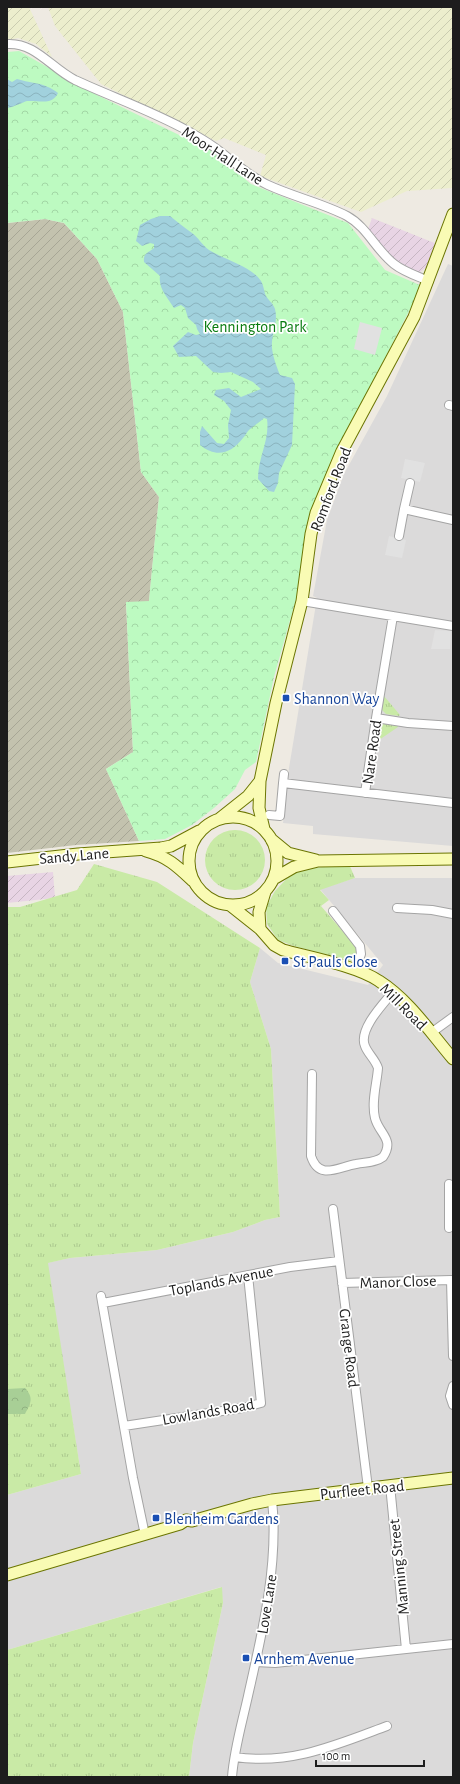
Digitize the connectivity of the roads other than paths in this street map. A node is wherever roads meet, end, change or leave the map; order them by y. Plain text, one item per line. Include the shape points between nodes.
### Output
1 (7, 44) edge
2 (453, 214) edge
3 (429, 281) junction
4 (410, 483) dead end
5 (404, 509) junction
6 (453, 520) edge
7 (399, 536) dead end
8 (302, 601) junction
9 (393, 616) junction
10 (453, 626) edge
11 (376, 718) junction
12 (453, 726) edge
13 (284, 774) dead end
14 (260, 781) junction
15 (283, 783) junction
16 (365, 793) junction
17 (453, 803) edge
18 (269, 815) dead end
19 (219, 819) junction
20 (264, 829) junction
21 (201, 830) junction
22 (271, 839) junction
23 (142, 850) junction
24 (453, 860) edge
25 (318, 861) junction
26 (7, 862) edge
27 (275, 878) junction
28 (193, 881) junction
29 (266, 892) junction
30 (231, 906) junction
31 (398, 908) dead end
32 (333, 911) dead end
33 (453, 914) edge
34 (260, 929) junction
35 (356, 970) junction
36 (393, 992) junction
37 (453, 1017) edge
38 (431, 1033) junction
39 (453, 1059) edge
40 (312, 1074) dead end
41 (449, 1184) dead end
42 (451, 1204) edge
43 (333, 1209) dead end
44 (449, 1228) dead end
45 (339, 1261) junction
46 (248, 1275) junction
47 (342, 1283) junction
48 (453, 1356) edge
49 (453, 1386) edge
50 (453, 1405) edge
51 (124, 1426) junction
52 (453, 1478) edge
53 (390, 1485) junction
54 (368, 1488) junction
55 (272, 1500) junction
56 (145, 1535) junction
57 (7, 1575) edge
58 (453, 1644) edge
59 (406, 1649) junction
60 (256, 1662) junction
61 (388, 1726) dead end
62 (235, 1757) junction
63 (232, 1777) edge

1 - 3 street, Moor Hall Lane via 30,48 56,69 75,80 187,130 267,185 348,217 393,263
2 - 3 street, Romford Road
3 - 8 street, Romford Road via 403,341 342,451 316,513
4 - 5 street
5 - 6 street
5 - 7 street
8 - 9 street
8 - 14 street, Romford Road via 276,703
9 - 10 street
9 - 11 street, Nare Road
11 - 12 street
11 - 16 street, Nare Road
13 - 15 street
14 - 19 street, Romford Road via 248,796
14 - 20 street, Romford Road via 258,808
15 - 16 street
15 - 18 street via 280,816
16 - 17 street
19 - 20 street via 238,817
19 - 21 street
20 - 22 street
21 - 23 street, Sandy Lane via 170,846
21 - 28 street via 196,836 190,854 189,866
22 - 25 street via 294,856
22 - 27 street via 277,857
23 - 26 street, Sandy Lane
23 - 28 street, Sandy Lane via 173,862
24 - 25 street
25 - 27 street via 294,867
27 - 29 street
28 - 30 street via 207,897
29 - 30 street via 253,901
29 - 34 street via 259,912
30 - 34 street, Mill Road
31 - 33 street
32 - 35 street via 360,946 361,954
34 - 35 street, Mill Road via 274,945 283,950
35 - 36 street, Mill Road via 379,980
36 - 38 street, Mill Road
36 - 40 street via 368,1025 364,1038 365,1048 376,1061 378,1068 375,1116 388,1146 383,1157 372,1162 334,1170 317,1168 311,1156
37 - 38 street
38 - 39 street, Mill Road
41 - 42 street
42 - 44 street
43 - 45 street, Grange Road
45 - 46 street, Toplands Avenue via 290,1266
45 - 47 street, Grange Road
46 - 51 street, Lowlands Road via 261,1403
46 - 51 street, Toplands Avenue via 102,1299
47 - 48 street, Manor Close via 451,1280
47 - 54 street, Grange Road
49 - 50 street via 450,1396
51 - 56 street
52 - 53 street, Purfleet Road
53 - 54 street, Purfleet Road
53 - 59 street, Manning Street
54 - 55 street, Purfleet Road
55 - 56 street, Purfleet Road via 192,1521 186,1520
55 - 60 street, Love Lane via 273,1554
56 - 57 street
58 - 59 street
59 - 60 street via 275,1664
60 - 62 street, Love Lane
61 - 62 street via 308,1754 269,1758
62 - 63 street, Love Lane

